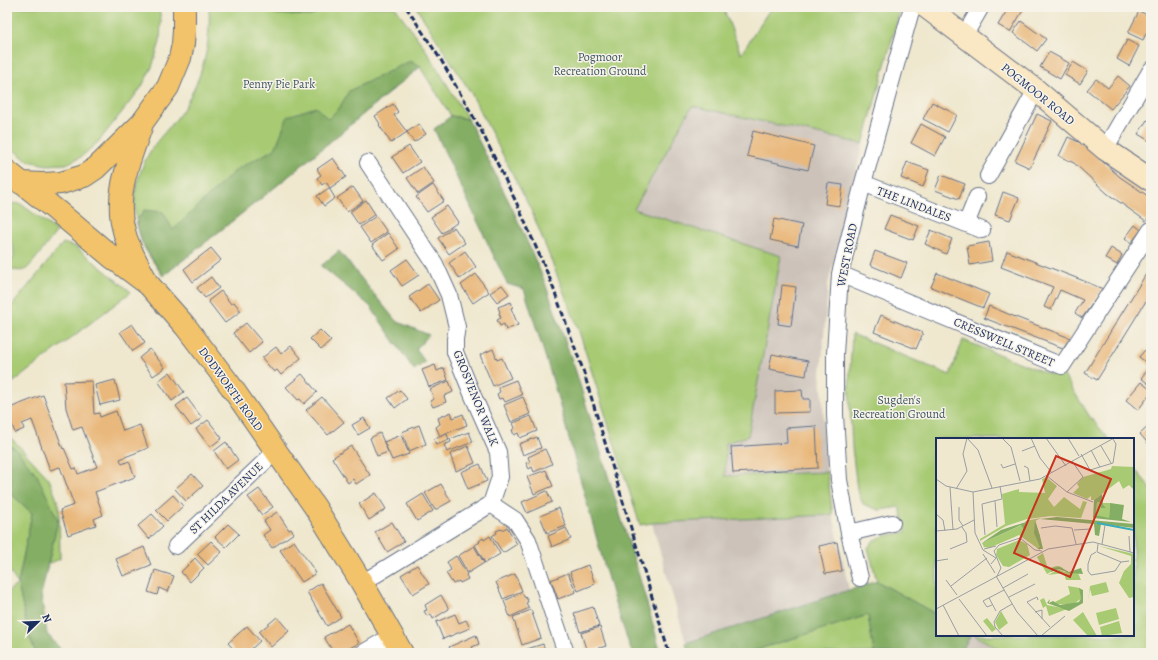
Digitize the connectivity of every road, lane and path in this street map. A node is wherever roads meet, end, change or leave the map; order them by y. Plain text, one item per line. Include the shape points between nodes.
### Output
1 (184, 7) edge
2 (912, 7) edge
3 (926, 7) edge
4 (981, 7) edge
5 (964, 36) junction
6 (1151, 70) edge
7 (1036, 90) junction
8 (142, 123) junction
9 (1105, 149) junction
10 (368, 163) dead end
11 (988, 176) dead end
12 (14, 177) edge
13 (1151, 180) edge
14 (862, 184) junction
15 (977, 197) dead end
16 (966, 224) junction
17 (982, 230) dead end
18 (1151, 230) edge
19 (840, 274) junction
20 (149, 285) junction
21 (276, 451) junction
22 (491, 504) junction
23 (892, 523) dead end
24 (849, 533) junction
25 (176, 546) dead end
26 (860, 578) dead end
27 (362, 583) junction
28 (397, 645) edge
29 (363, 653) edge
30 (566, 653) edge

1 - 8 highway via 180,58 168,87
2 - 14 street, WEST ROAD
3 - 5 street, POGMOOR ROAD
4 - 5 street
5 - 7 street, POGMOOR ROAD
6 - 9 street
7 - 9 street, POGMOOR ROAD
7 - 11 street
8 - 12 highway via 96,168 84,176 61,183 43,184
8 - 20 highway via 126,169 120,207 128,245
9 - 13 street, POGMOOR ROAD
10 - 22 street, GROSVENOR WALK via 435,264 449,295 457,327 456,352 498,452 500,477
12 - 20 highway, DODWORTH ROAD
14 - 16 street, THE LINDALES
14 - 19 street, WEST ROAD
15 - 16 street, THE LINDALES
16 - 17 street, THE LINDALES
18 - 19 street, CRESSWELL STREET via 1062,366
19 - 24 street, WEST ROAD via 834,415 839,480
20 - 21 highway, DODWORTH ROAD via 186,327
21 - 25 street, ST HILDA AVENUE
21 - 27 highway, DODWORTH ROAD via 315,507
22 - 27 street
22 - 30 street via 515,520 528,540
23 - 24 street
24 - 26 street, WEST ROAD
27 - 28 highway, DODWORTH ROAD
28 - 29 street

